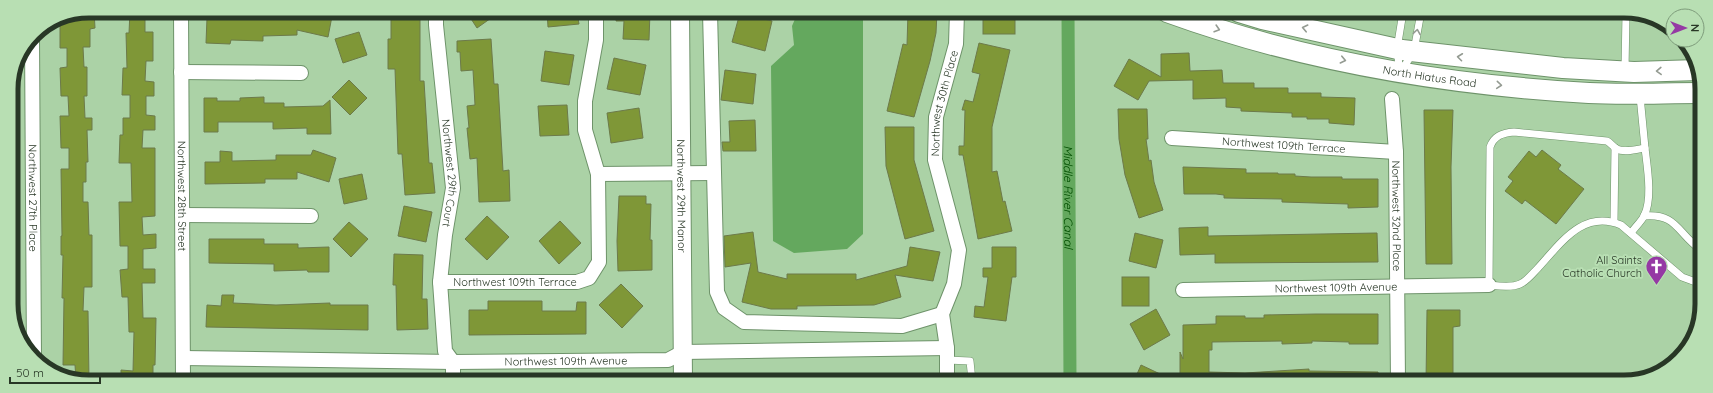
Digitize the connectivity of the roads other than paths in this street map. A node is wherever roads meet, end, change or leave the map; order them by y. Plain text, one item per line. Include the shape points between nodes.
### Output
1 (181, 18) edge
2 (436, 18) edge
3 (596, 18) edge
4 (680, 18) edge
5 (710, 18) edge
6 (957, 18) edge
7 (1185, 18) edge
8 (1259, 18) edge
9 (1403, 18) edge
10 (1418, 18) edge
11 (1626, 18) edge
12 (32, 47) edge
13 (1405, 50) junction
14 (1692, 70) edge
15 (181, 72) junction
16 (1625, 72) junction
17 (301, 73) dead end
18 (1400, 73) junction
19 (1640, 93) junction
20 (1695, 93) edge
21 (1392, 99) dead end
22 (1172, 138) dead end
23 (1615, 148) junction
24 (1646, 148) junction
25 (1396, 152) junction
26 (713, 173) junction
27 (598, 174) junction
28 (681, 174) junction
29 (182, 215) junction
30 (310, 216) dead end
31 (1644, 216) junction
32 (1614, 221) junction
33 (1631, 233) junction
34 (1695, 246) edge
35 (440, 282) junction
36 (1695, 282) edge
37 (1489, 285) junction
38 (1398, 286) junction
39 (1183, 290) dead end
40 (942, 314) junction
41 (34, 348) edge
42 (683, 352) junction
43 (947, 354) junction
44 (183, 358) junction
45 (453, 362) junction
46 (183, 375) edge
47 (453, 375) edge
48 (683, 375) edge
49 (947, 375) edge
50 (971, 375) edge
51 (1398, 375) edge

1 - 15 street, Northwest 28th Street
2 - 35 street, Northwest 29th Court via 453,188
3 - 27 street via 596,40 585,101 586,130
4 - 28 street, Northwest 29th Manor
5 - 26 street
6 - 40 street, Northwest 30th Place via 956,44 936,117 935,160 959,250 954,284
7 -> 18 main road, North Hiatus Road via 1256,41
13 -> 8 main road, North Hiatus Road
9 - 13 lane
13 -> 10 lane
11 - 16 lane
12 - 41 street, Northwest 27th Place
16 -> 13 main road, North Hiatus Road via 1563,68
13 - 18 lane
13 - 18 lane
14 -> 16 main road, North Hiatus Road
15 - 17 street
15 - 29 street, Northwest 28th Street
18 -> 19 main road, North Hiatus Road via 1483,84 1590,93
19 - 20 main road, North Hiatus Road
19 - 24 lane
21 - 25 street, Northwest 32nd Place
22 - 25 street, Northwest 109th Terrace
23 - 24 lane
23 - 32 lane
23 - 37 lane via 1607,141 1514,132 1493,140 1490,147
24 - 31 lane via 1648,190
25 - 38 street, Northwest 32nd Place
26 - 28 street
26 - 40 street via 717,292 724,308 744,322 902,326
27 - 28 street
27 - 35 street, Northwest 109th Terrace via 599,262 589,278 577,282
28 - 42 street, Northwest 29th Manor
29 - 30 street
29 - 44 street, Northwest 28th Street
31 - 33 lane
31 - 34 lane via 1666,217
32 - 33 lane
32 - 37 lane via 1595,221 1581,226 1520,284
33 - 36 lane via 1682,277
35 - 45 street, Northwest 29th Court via 445,351
37 - 38 street, Northwest 109th Avenue
38 - 39 street, Northwest 109th Avenue
38 - 51 street, Northwest 32nd Place
40 - 43 street
42 - 43 street, Northwest 109th Avenue
42 - 45 street, Northwest 109th Avenue via 668,360
42 - 48 street, Northwest 29th Manor
43 - 49 street
43 - 50 lane via 970,361
44 - 45 street, Northwest 109th Avenue
44 - 46 street, Northwest 28th Street
45 - 47 street, Northwest 29th Court

